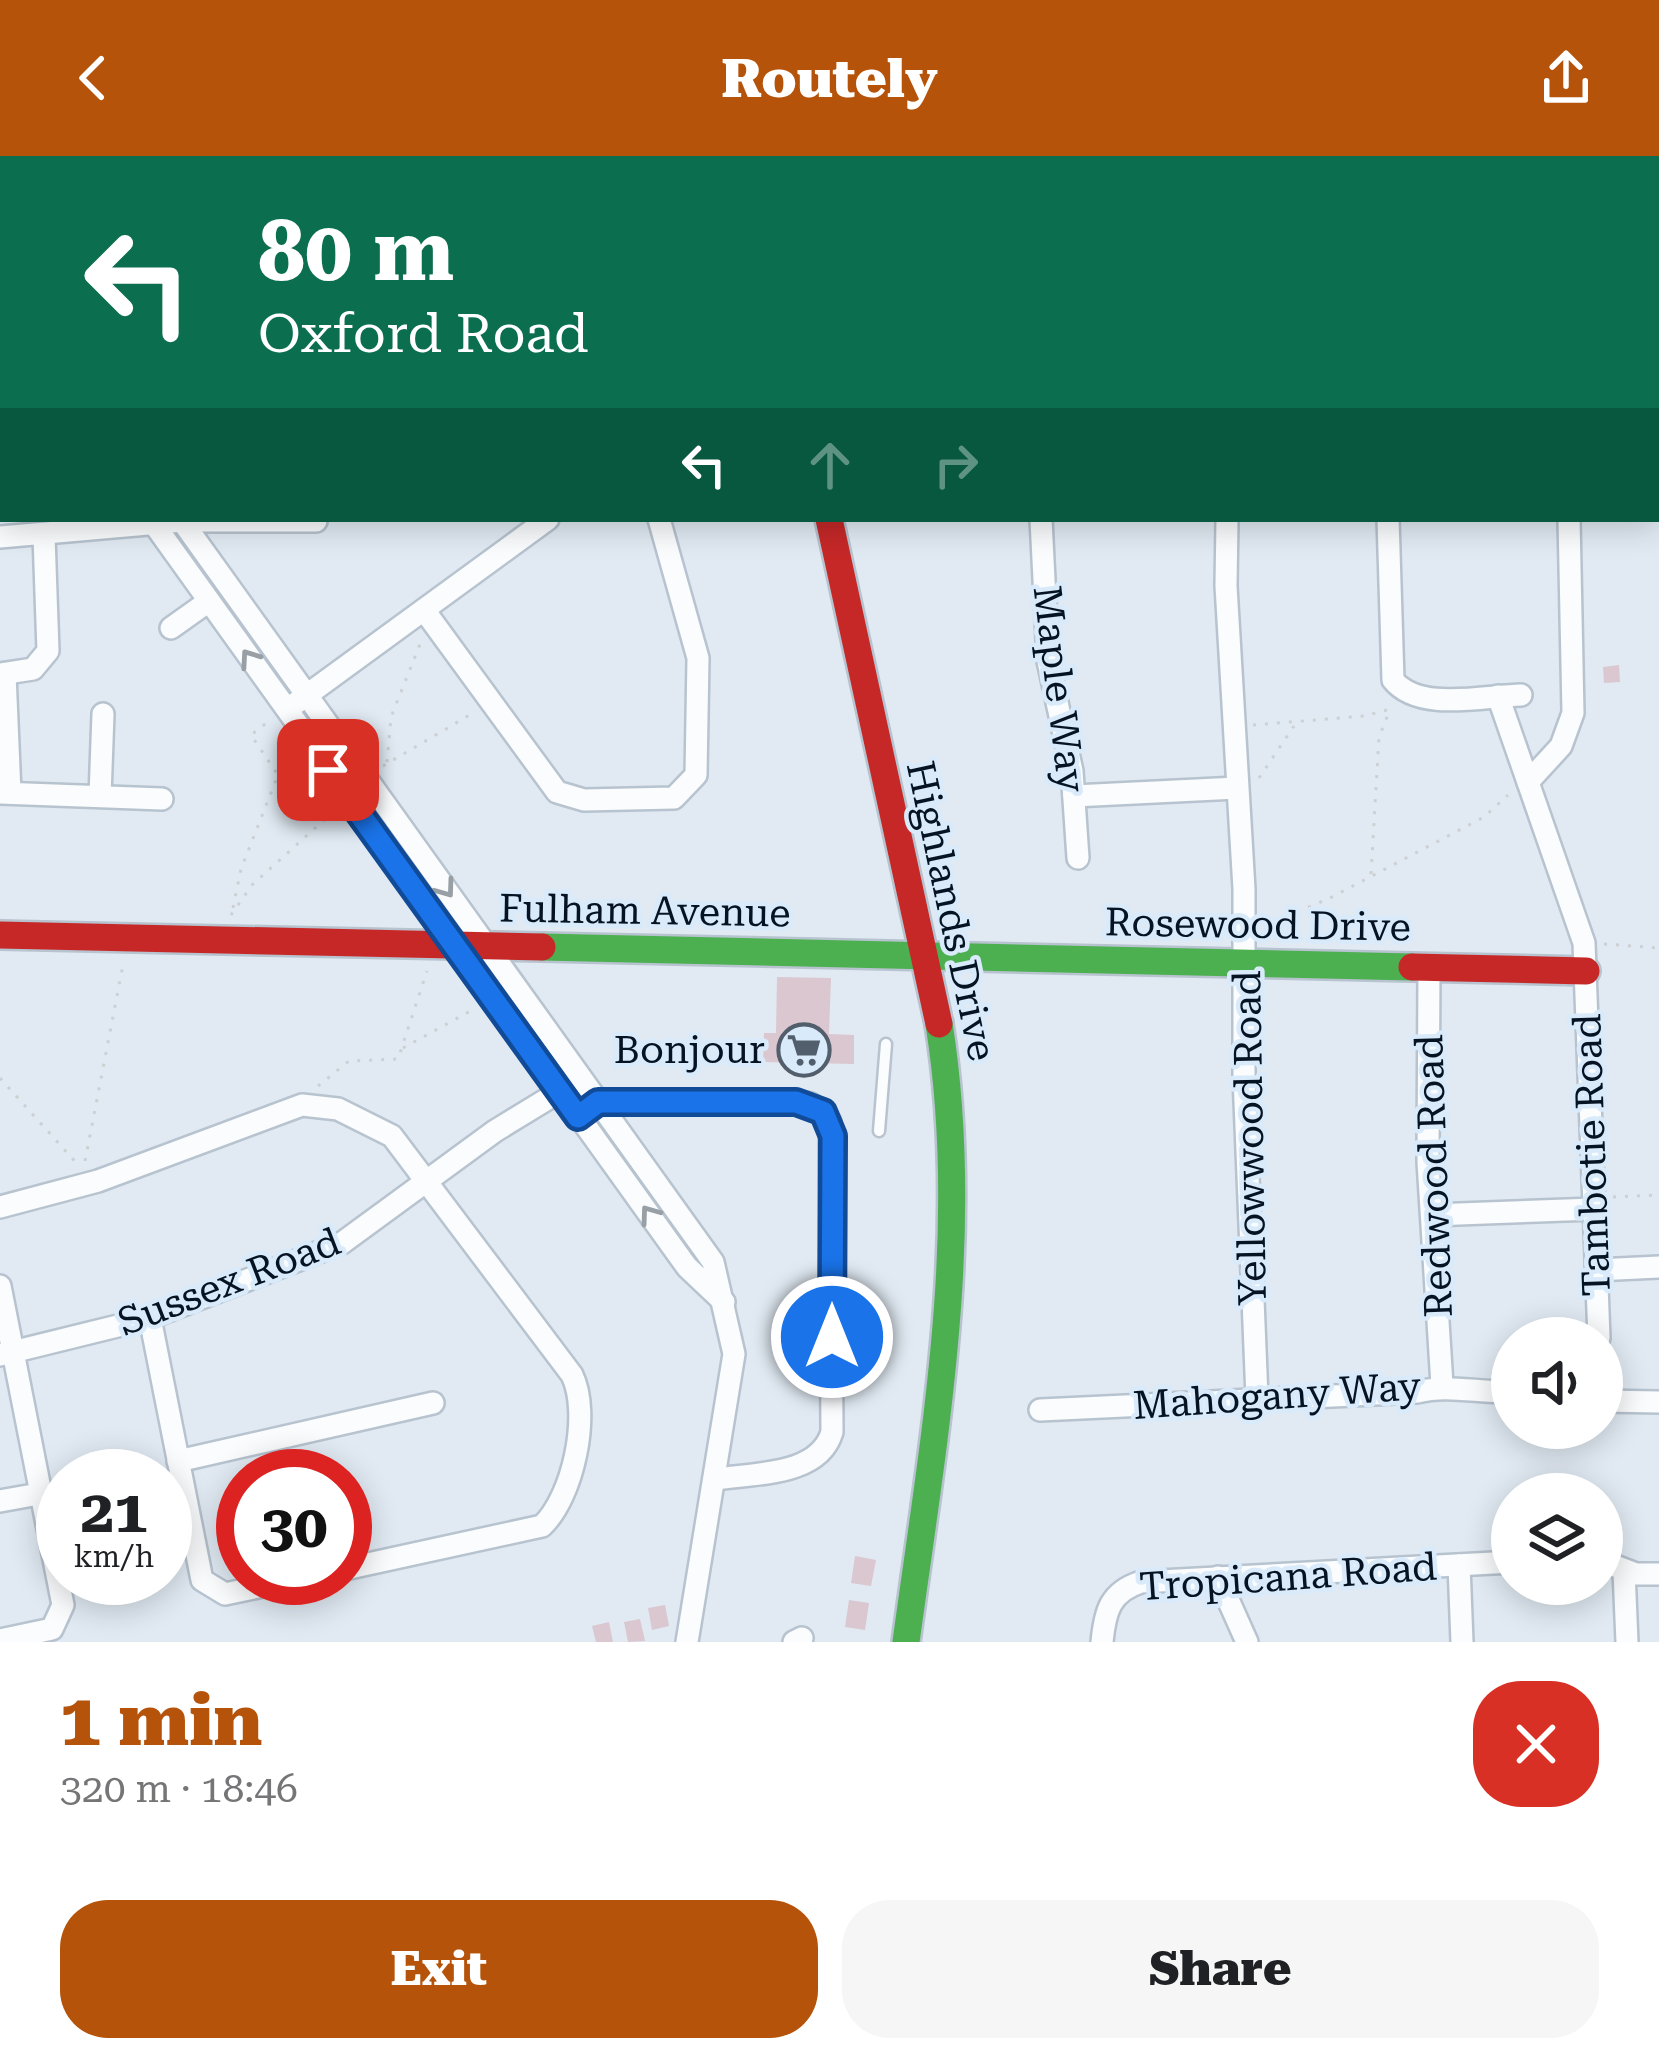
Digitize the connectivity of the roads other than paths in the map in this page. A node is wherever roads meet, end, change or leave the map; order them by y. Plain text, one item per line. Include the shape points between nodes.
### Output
1 (145, 522) edge
2 (153, 522) edge
3 (182, 522) edge
4 (544, 522) edge
5 (660, 522) edge
6 (808, 522) edge
7 (830, 522) edge
8 (1042, 522) edge
9 (1227, 522) edge
10 (1388, 522) edge
11 (1569, 522) edge
12 (44, 536) junction
13 (0, 537) edge
14 (209, 602) junction
15 (430, 619) junction
16 (171, 628) dead end
17 (3, 674) edge
18 (306, 697) junction
19 (863, 698) junction
20 (285, 709) junction
21 (103, 714) dead end
22 (1528, 782) junction
23 (1237, 788) junction
24 (5, 793) edge
25 (100, 796) junction
26 (1074, 796) junction
27 (163, 799) dead end
28 (1078, 858) dead end
29 (0, 934) edge
30 (452, 946) junction
31 (487, 946) junction
32 (928, 956) junction
33 (1585, 957) junction
34 (1245, 964) junction
35 (1429, 968) junction
36 (886, 1044) dead end
37 (580, 1078) junction
38 (559, 1092) junction
39 (598, 1102) junction
40 (578, 1117) junction
41 (879, 1131) dead end
42 (430, 1183) junction
43 (1594, 1203) junction
44 (0, 1207) edge
45 (1432, 1215) junction
46 (1659, 1267) edge
47 (1596, 1270) junction
48 (0, 1286) edge
49 (724, 1302) junction
50 (1598, 1317) edge
51 (150, 1318) junction
52 (7, 1354) edge
53 (1442, 1385) junction
54 (1491, 1392) edge
55 (1257, 1398) junction
56 (1623, 1401) edge
57 (1659, 1402) edge
58 (434, 1403) dead end
59 (1040, 1409) dead end
60 (176, 1449) edge
61 (192, 1458) edge
62 (716, 1479) junction
63 (36, 1481) edge
64 (36, 1495) edge
65 (0, 1501) edge
66 (192, 1541) edge
67 (1491, 1563) edge
68 (372, 1564) edge
69 (1459, 1565) junction
70 (1624, 1571) joint
71 (1659, 1574) edge
72 (1218, 1577) junction
73 (216, 1590) edge
74 (60, 1605) edge
75 (0, 1640) edge
76 (687, 1642) edge
77 (906, 1642) edge
78 (1102, 1642) edge
79 (1247, 1642) edge
80 (1462, 1642) edge
81 (1627, 1642) edge

1 - 12 street
2 - 14 street
3 - 18 street
4 - 15 street
5 - 15 street via 698,658 697,766 686,791 664,800 562,795
6 - 19 street, Highlands Drive via 846,670
7 - 19 street, Highlands Drive
8 - 26 street, Maple Way via 1048,661
9 - 23 street, Yellowwood Road
10 - 22 street, Tambotie Road via 1397,702 1510,696
11 - 22 street via 1574,713 1562,746
12 - 13 street
12 - 17 street via 48,651 33,669
14 - 16 street
20 -> 14 street
15 - 18 street
17 - 24 street
18 - 20 street
18 -> 31 street
19 - 32 street, Highlands Drive
20 - 30 street
21 - 25 street
22 - 33 street, Tambotie Road
23 - 26 street
23 - 34 street, Yellowwood Road
24 - 25 street
25 - 27 street
26 - 28 street, Maple Way
29 - 30 street, Fulham Avenue
30 - 31 street, Fulham Avenue
30 - 38 street
31 - 32 street, Fulham Avenue
31 - 37 street
32 - 34 street, Rosewood Drive
32 - 77 street, Highlands Drive via 948,1080 953,1246 940,1413
33 - 35 street, Rosewood Drive
33 - 43 street, Tambotie Road
34 - 35 street, Rosewood Drive
34 - 55 street, Yellowwood Road
35 - 45 street, Redwood Road
36 - 41 lane
37 - 38 street, Sussex Road
37 - 39 street
38 - 40 street
38 - 42 street, Sussex Road
39 - 40 street
39 - 49 street via 703,1245
39 - 62 street via 796,1102 830,1122 828,1447 806,1463
49 -> 40 street via 686,1267
42 - 44 street via 379,1126 313,1104
42 - 51 street, Sussex Road via 342,1243
42 - 68 street via 578,1387 580,1416 565,1492 532,1531
43 - 45 street
43 - 47 street, Tambotie Road
45 - 53 street, Redwood Road
46 - 47 street
47 - 50 street, Tambotie Road
48 - 52 street
49 - 62 street via 734,1354
51 - 52 street, Sussex Road
51 - 60 street
52 - 63 street
53 - 54 street, Mahogany Way
53 - 55 street, Mahogany Way
55 - 59 street, Mahogany Way
56 - 57 street
58 - 61 street
62 - 76 street
64 - 65 street
66 - 73 street via 206,1585
67 - 69 street, Tropicana Road
69 - 72 street, Tropicana Road
69 - 80 street
70 - 71 street
70 - 81 street
72 - 78 street, Tropicana Road via 1122,1588 1109,1602
72 - 79 street
74 - 75 street via 52,1629

